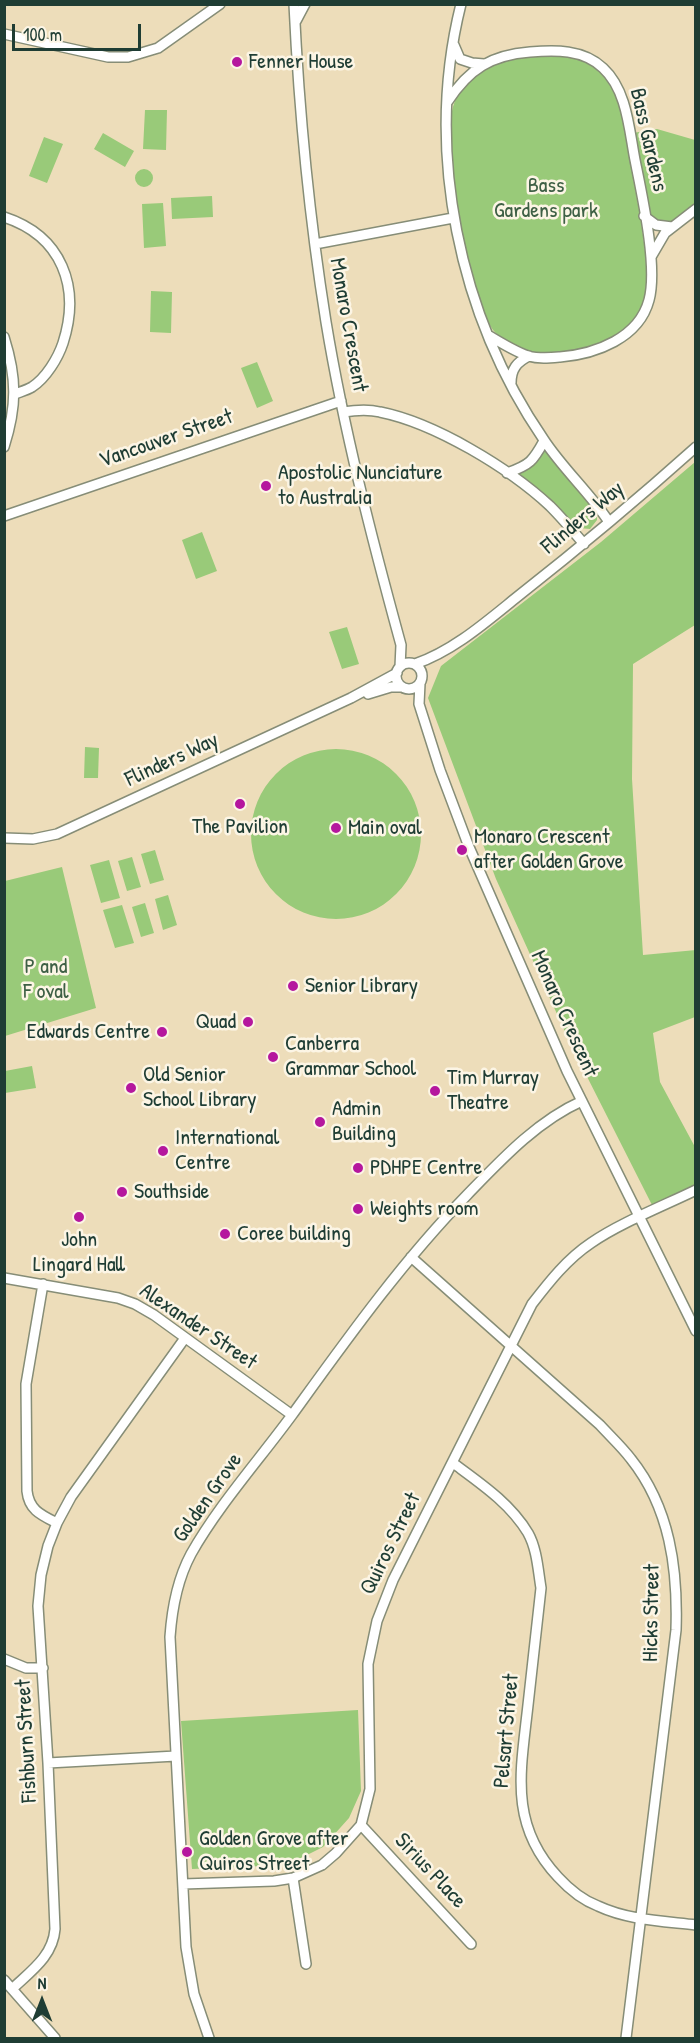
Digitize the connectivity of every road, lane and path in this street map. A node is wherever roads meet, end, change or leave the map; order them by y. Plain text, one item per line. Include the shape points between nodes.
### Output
1 (220, 4) edge
2 (294, 4) edge
3 (304, 4) edge
4 (461, 4) edge
5 (295, 22) junction
6 (4, 34) edge
7 (453, 43) junction
8 (484, 64) junction
9 (448, 101) junction
10 (696, 209) edge
11 (644, 216) junction
12 (4, 217) edge
13 (453, 218) junction
14 (672, 227) junction
15 (315, 244) junction
16 (651, 258) junction
17 (488, 335) junction
18 (4, 338) edge
19 (529, 356) junction
20 (512, 388) junction
21 (15, 394) junction
22 (341, 401) junction
23 (343, 412) junction
24 (544, 441) junction
25 (4, 447) edge
26 (696, 447) edge
27 (507, 473) junction
28 (4, 516) edge
29 (609, 522) junction
30 (584, 543) junction
31 (401, 645) junction
32 (435, 658) junction
33 (414, 664) junction
34 (398, 670) junction
35 (421, 679) junction
36 (404, 688) junction
37 (351, 699) junction
38 (418, 705) junction
39 (4, 838) edge
40 (582, 1101) junction
41 (696, 1190) edge
42 (639, 1218) junction
43 (411, 1257) junction
44 (4, 1278) edge
45 (43, 1284) junction
46 (696, 1331) edge
47 (185, 1338) junction
48 (511, 1346) junction
49 (292, 1415) junction
50 (453, 1463) junction
51 (57, 1523) junction
52 (4, 1659) edge
53 (43, 1668) junction
54 (177, 1756) junction
55 (48, 1763) junction
56 (360, 1825) junction
57 (293, 1878) junction
58 (183, 1884) junction
59 (640, 1918) junction
60 (696, 1925) edge
61 (471, 1944) dead end
62 (306, 1964) dead end
63 (4, 1980) edge
64 (12, 1989) junction
65 (55, 2038) edge
66 (209, 2038) edge
67 (627, 2038) edge

1 - 6 street via 158,48 128,57 108,57
2 - 5 street, Monaro Crescent
3 - 5 street
4 - 7 street
5 - 15 street, Monaro Crescent via 300,114
7 - 8 street via 460,58
7 - 9 street
8 - 9 street, Bass Gardens via 469,73
8 - 11 street, Bass Gardens via 527,52 562,51 602,67 620,94
9 - 13 street
10 - 14 street, Bass Gardens
11 - 14 street via 656,225
11 - 16 street, Bass Gardens
12 - 21 street via 39,237 56,256 70,293 70,313 60,352 33,386
13 - 15 street
13 - 17 street via 471,289
14 - 16 street, Bass Gardens
15 - 22 street, Monaro Crescent
16 - 19 street, Bass Gardens via 652,282 645,312 617,341 574,356
17 - 19 street, Bass Gardens
17 - 20 street
18 - 21 street
19 - 20 street via 512,372
20 - 24 street
21 - 25 street
22 - 23 street, Monaro Crescent
22 - 28 street, Vancouver Street
23 - 27 street via 377,411 407,420 452,438
23 - 31 street, Monaro Crescent
24 - 27 street via 536,458
24 - 29 street
26 - 29 street, Flinders Way
27 - 30 street via 550,506
29 - 30 street, Flinders Way
30 - 32 street, Flinders Way
31 - 33 street, Monaro Crescent
31 - 34 street, Monaro Crescent
32 - 33 street, Flinders Way
32 - 35 street, Flinders Way
33 - 34 street via 407,663
33 - 35 street
34 - 36 street via 397,681
34 - 37 street, Flinders Way
35 - 36 street via 414,688
35 - 38 street, Monaro Crescent
36 - 37 street, Flinders Way via 391,687
36 - 38 street, Monaro Crescent
37 - 39 street, Flinders Way via 57,834 33,839
38 - 40 street, Monaro Crescent via 469,848
40 - 42 street, Monaro Crescent
40 - 43 street, Golden Grove via 538,1128 501,1161
41 - 42 street, Quiros Street
42 - 46 street, Monaro Crescent
42 - 48 street, Quiros Street via 590,1244 560,1270 532,1304
43 - 48 street, Hicks Street
43 - 49 street, Golden Grove
44 - 45 street, Alexander Street
45 - 47 street, Alexander Street via 126,1300
45 - 51 street via 26,1384 27,1491 32,1507
47 - 49 street, Alexander Street
47 - 51 street, Fishburn Street via 71,1497
48 - 50 street, Quiros Street
48 - 59 street, Hicks Street via 600,1425 632,1459 659,1507 673,1552 676,1630
49 - 54 street, Golden Grove via 207,1529 179,1582 170,1637
50 - 56 street, Quiros Street via 384,1600 371,1643 367,1691 370,1789
50 - 59 street, Pelsart Street via 511,1510 529,1534 537,1559 541,1587 520,1774 523,1814 532,1840 547,1865 571,1890 595,1905
51 - 53 street, Fishburn Street via 39,1592
52 - 53 street via 26,1668
53 - 55 street, Fishburn Street
54 - 55 street
54 - 58 street, Golden Grove
55 - 64 street, Fishburn Street via 54,1938 48,1954
56 - 57 street, Quiros Street via 322,1865
56 - 61 street, Sirius Place
57 - 58 street, Quiros Street
57 - 62 street
58 - 66 street, Golden Grove via 189,1971
59 - 60 street, Pelsart Street
59 - 67 street, Hicks Street
63 - 64 street
64 - 65 street

